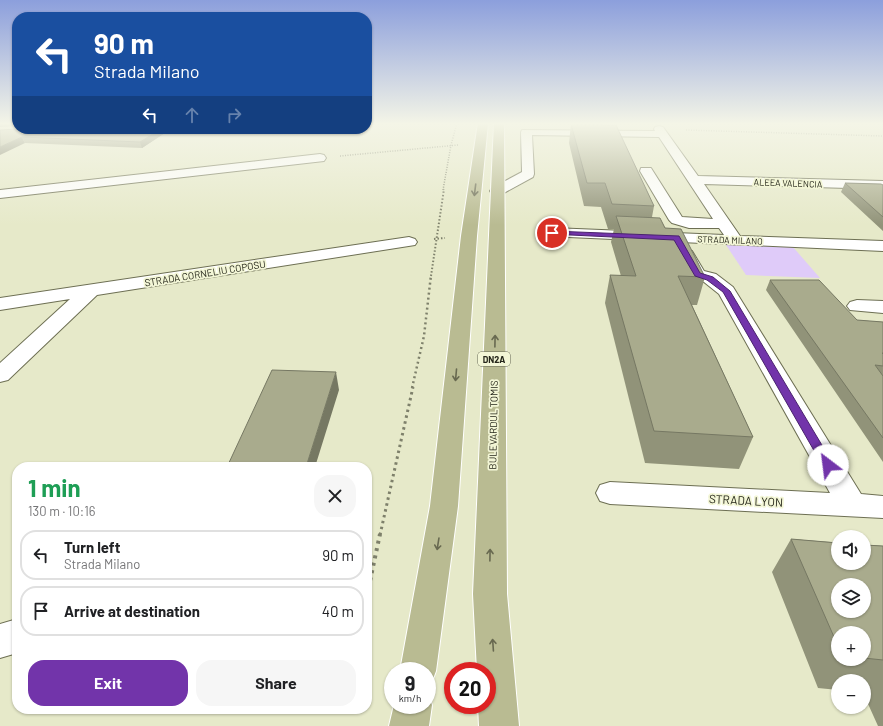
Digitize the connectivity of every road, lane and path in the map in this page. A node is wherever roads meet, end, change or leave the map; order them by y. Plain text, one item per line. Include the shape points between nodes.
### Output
1 (331, 157) edge
2 (449, 157) edge
3 (479, 157) edge
4 (498, 157) edge
5 (527, 157) edge
6 (678, 157) edge
7 (320, 158) joint
8 (646, 171) dead end
9 (694, 180) junction
10 (883, 185) edge
11 (497, 191) junction
12 (0, 194) edge
13 (724, 224) junction
14 (552, 233) dead end
15 (469, 236) junction
16 (677, 238) junction
17 (435, 239) junction
18 (735, 240) junction
19 (409, 242) joint
20 (883, 246) edge
21 (90, 291) junction
22 (0, 304) edge
23 (858, 306) dead end
24 (883, 306) edge
25 (0, 375) edge
26 (610, 493) dead end
27 (852, 505) junction
28 (883, 507) edge
29 (372, 573) edge
30 (12, 637) edge
31 (0, 641) edge
32 (419, 662) edge
33 (411, 714) edge
34 (409, 726) edge
35 (499, 726) edge

1 - 7 path
2 - 17 path
3 -> 15 main road
4 - 11 main road, BULEVARDUL TOMIS / DN2A
5 - 11 street via 528,174
6 - 9 street
7 - 12 street
8 - 13 street via 676,220
9 - 10 street, ALEEA VALENCIA
9 - 13 street
35 -> 11 main road, BULEVARDUL TOMIS / DN2A via 490,594
13 - 18 street
14 - 16 street, STRADA MILANO
15 - 17 path
15 -> 32 main road via 444,506
16 - 18 street, STRADA MILANO
16 - 27 street via 697,274 710,278 726,291
17 - 19 path
17 - 29 path via 424,336
18 - 20 street, STRADA MILANO
19 - 21 street, STRADA CORNELIU COPOSU
21 - 22 street, STRADA CORNELIU COPOSU
21 - 25 street
23 - 24 street
26 - 27 street, STRADA LYON
27 - 28 street, STRADA LYON
30 - 31 street
33 - 34 main road

